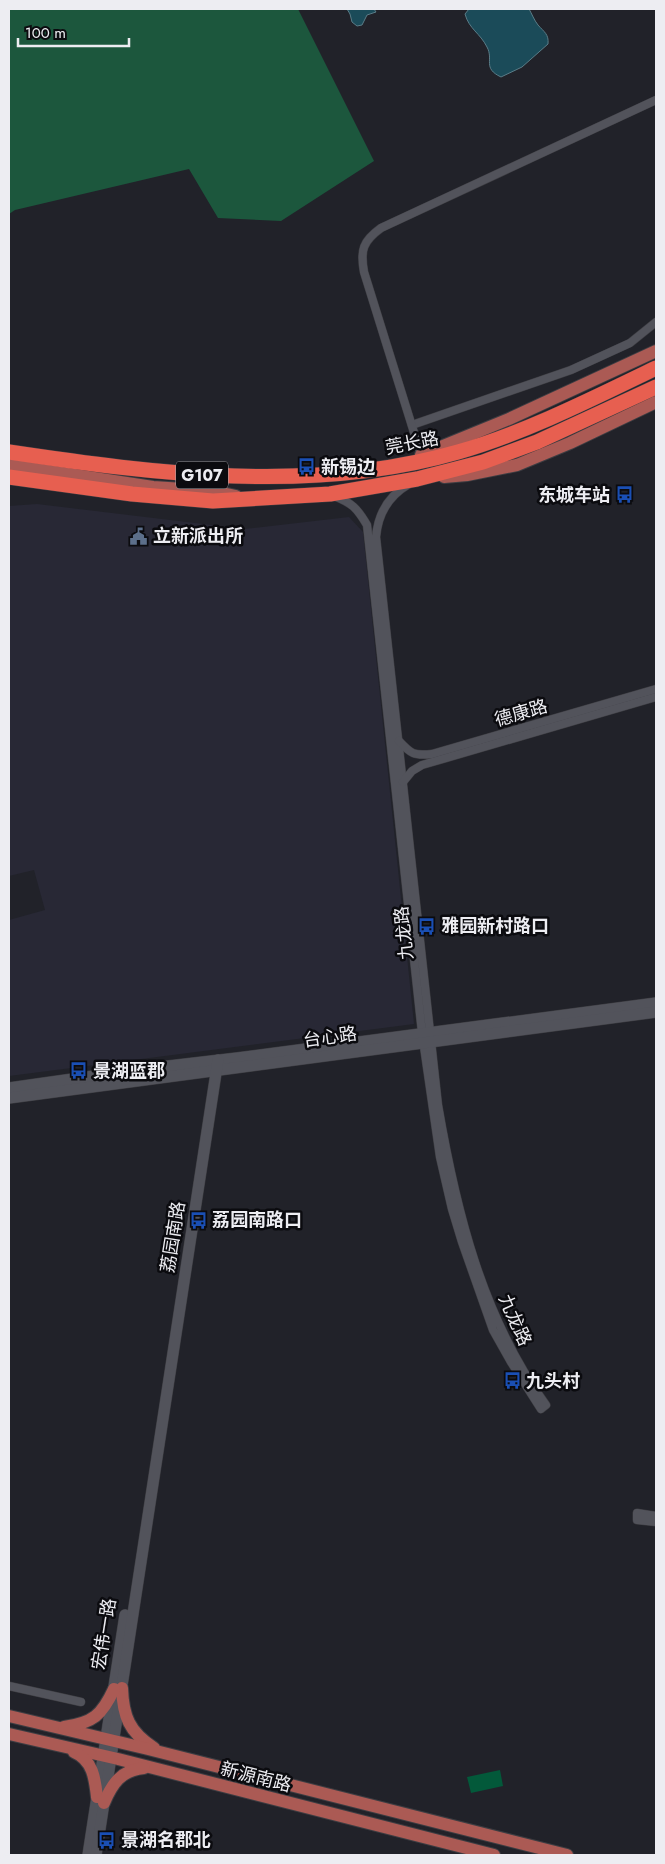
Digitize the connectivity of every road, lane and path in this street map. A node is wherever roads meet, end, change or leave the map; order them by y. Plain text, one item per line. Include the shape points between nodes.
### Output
1 (656, 100) edge
2 (656, 322) edge
3 (655, 351) edge
4 (656, 368) edge
5 (656, 387) edge
6 (656, 402) edge
7 (412, 425) junction
8 (9, 452) edge
9 (421, 455) junction
10 (9, 465) edge
11 (397, 466) junction
12 (9, 477) edge
13 (417, 479) junction
14 (330, 494) junction
15 (253, 500) junction
16 (656, 689) edge
17 (656, 698) edge
18 (399, 741) junction
19 (403, 782) junction
20 (656, 1003) edge
21 (656, 1012) edge
22 (426, 1037) junction
23 (213, 1065) junction
24 (9, 1088) edge
25 (9, 1098) edge
26 (160, 1419) joint
27 (656, 1516) edge
28 (656, 1522) edge
29 (9, 1686) edge
30 (118, 1688) junction
31 (82, 1702) dead end
32 (9, 1716) edge
33 (57, 1727) junction
34 (9, 1734) edge
35 (110, 1740) junction
36 (58, 1746) junction
37 (160, 1752) junction
38 (107, 1757) junction
39 (149, 1767) junction
40 (100, 1800) junction
41 (88, 1855) edge
42 (96, 1855) edge
43 (494, 1855) edge
44 (567, 1855) edge

1 - 7 street via 381,228 370,237 362,249 364,272
2 - 7 street via 630,343 571,370
3 - 9 main road via 518,415
4 - 11 highway, 莞长路 / G107 via 523,429 458,452
5 - 13 highway, 莞长路 / G107 via 537,442 463,468
6 - 13 main road via 517,465 466,475
7 - 9 street
8 - 11 highway, 莞长路 / G107 via 186,474 271,477
9 - 11 main road
10 - 15 main road, 莞长路
12 - 15 highway, 莞长路 / G107 via 132,494 213,501
13 - 14 highway, 莞长路 / G107
13 - 18 street, 九龙路 via 402,488 384,507 376,537
14 - 15 highway, 莞长路 / G107
14 - 22 street, 九龙路 via 358,509 367,525
16 - 18 street, 德康路 via 432,754 418,756
17 - 19 street, 德康路 via 422,766 412,770
18 - 19 street, 九龙路
19 - 22 street, 九龙路
20 - 22 main road, 台心路
21 - 22 main road, 台心路
22 - 22 street, 九龙路 via 440,1156 452,1210 494,1330 541,1409 546,1405 499,1326 461,1215 446,1155
22 - 23 main road, 台心路
23 - 24 main road, 台心路
23 - 25 main road, 台心路
23 - 26 main road, 荔园南路
26 - 30 main road, 宏伟一路
27 - 28 street via 637,1516
29 - 31 street
30 - 33 main road via 98,1715 74,1725
30 - 35 main road, 宏伟一路
30 - 37 main road via 126,1720 136,1735
32 - 33 main road
33 - 35 main road
34 - 36 main road, 新源南路
35 - 37 main road
35 - 38 main road, 宏伟一路
36 - 38 main road, 新源南路
36 - 40 main road via 88,1761
37 - 44 main road
38 - 39 main road, 新源南路
38 - 40 main road, 宏伟一路
39 - 40 main road via 119,1777
39 - 43 main road, 新源南路
40 - 41 main road, 宏伟一路
40 - 42 main road, 宏伟一路

